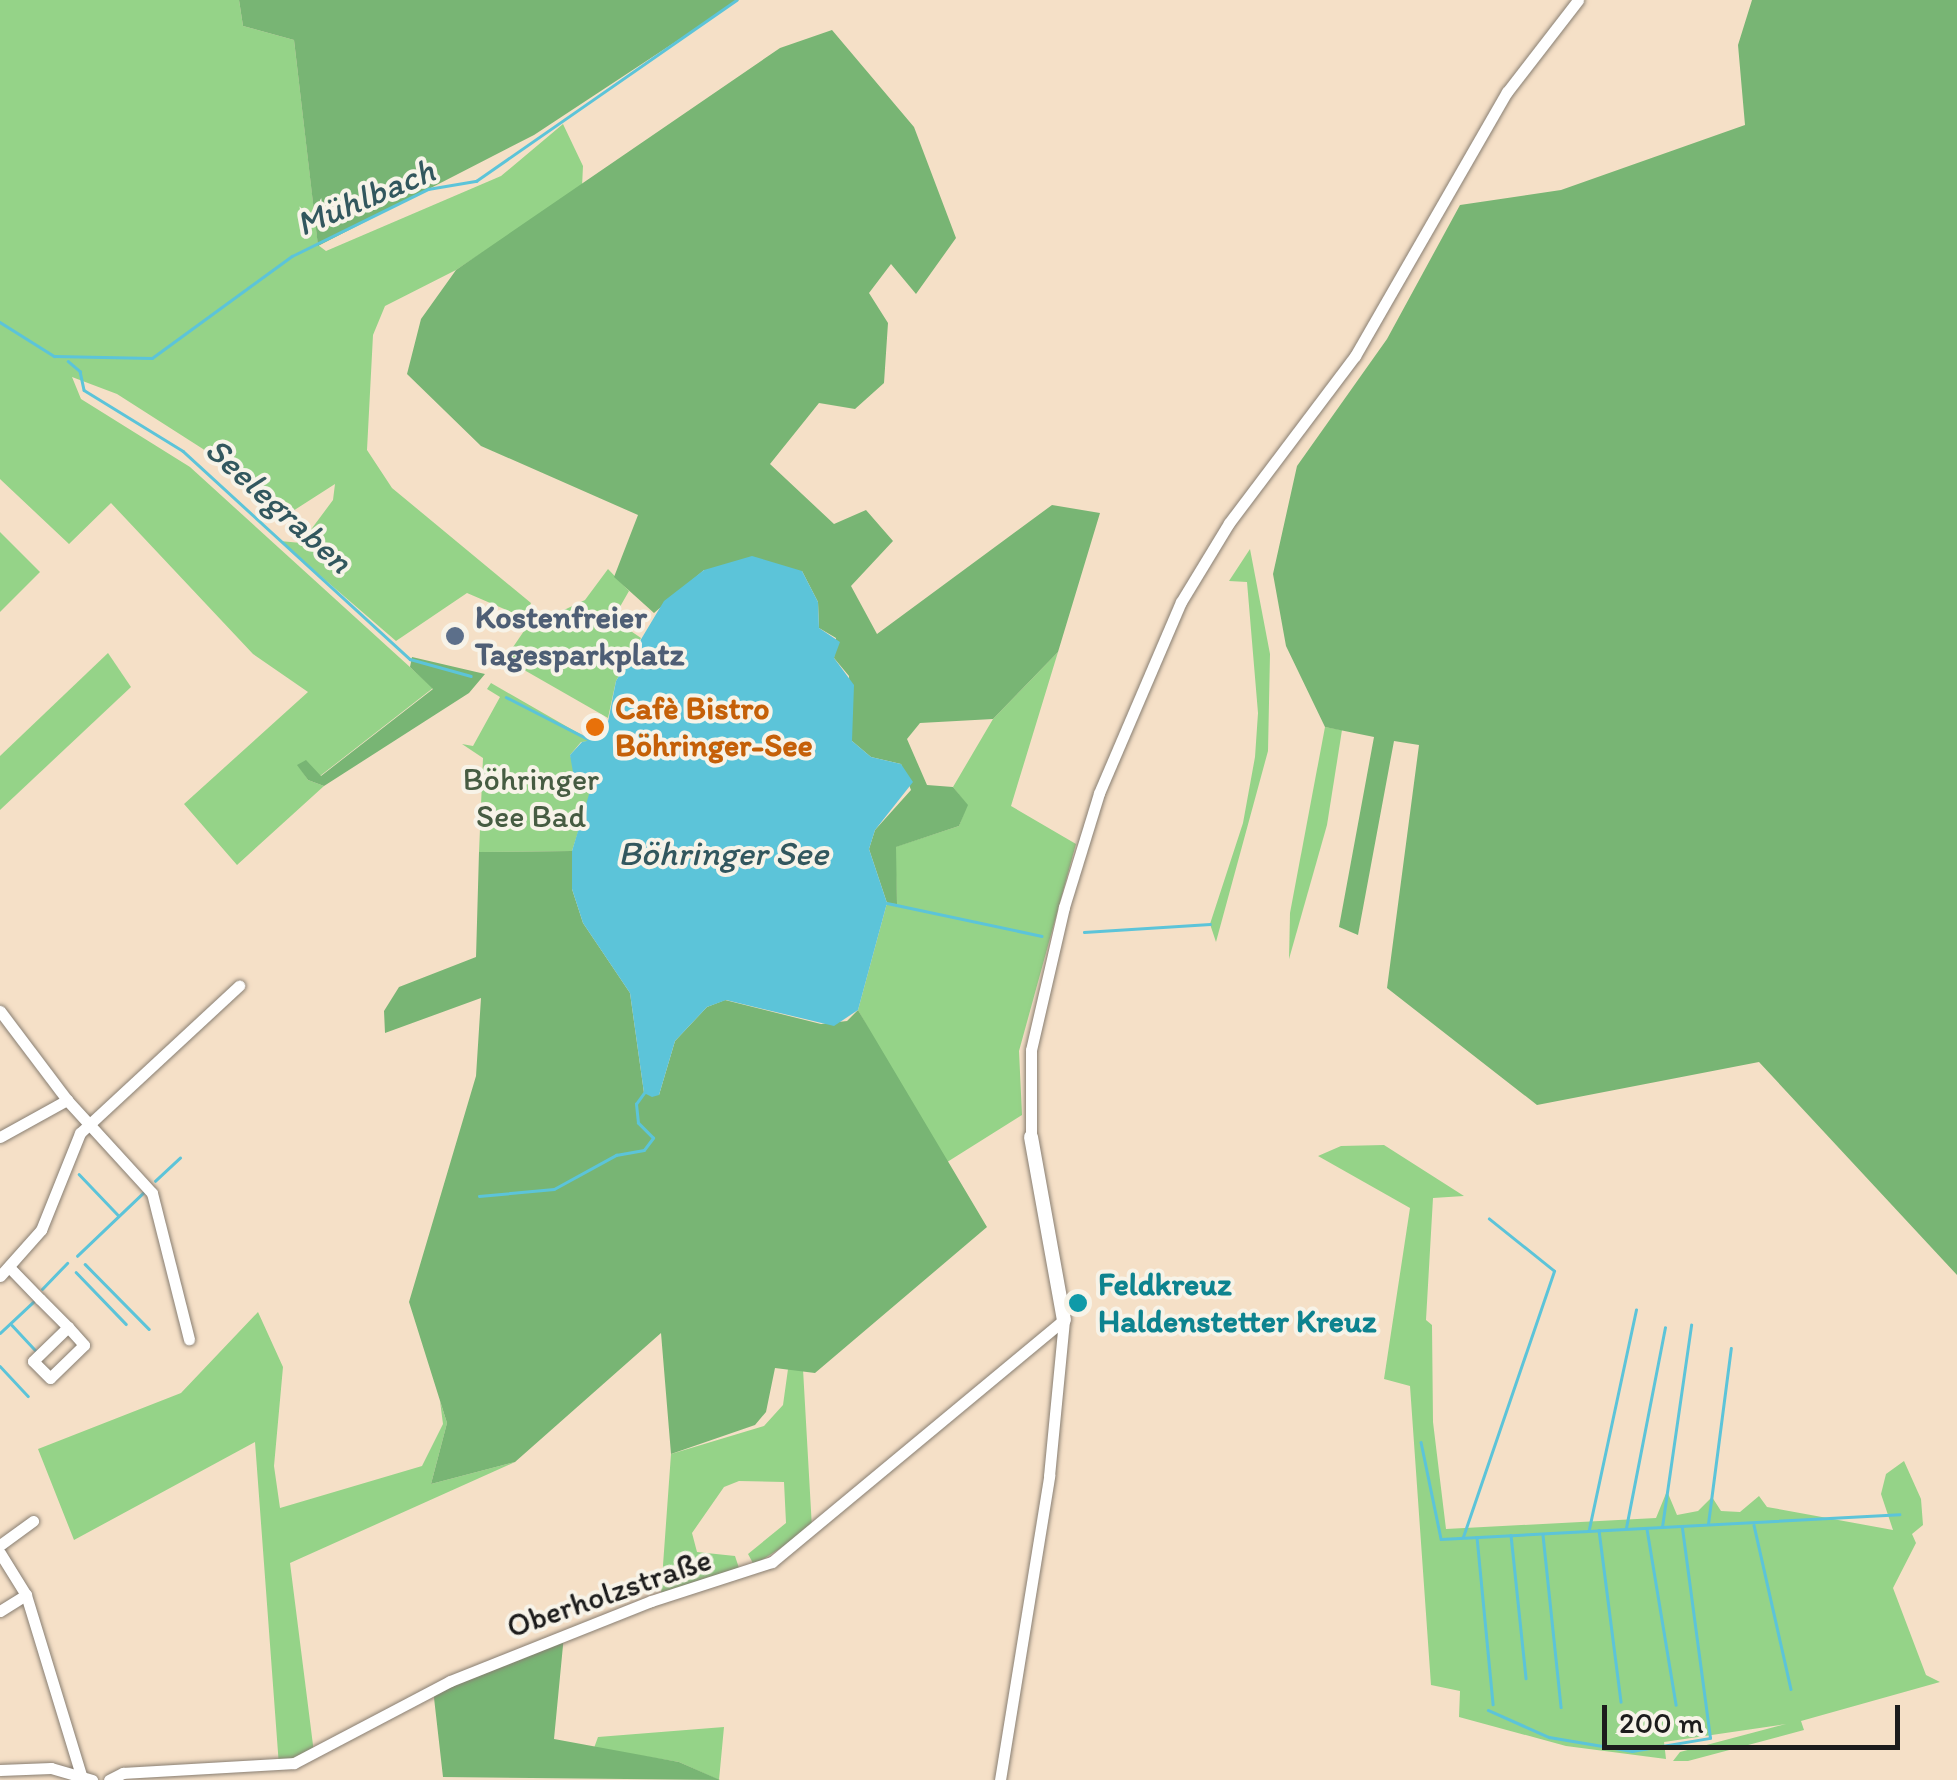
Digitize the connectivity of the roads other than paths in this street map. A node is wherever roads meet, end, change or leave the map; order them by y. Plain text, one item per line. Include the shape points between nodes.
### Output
1 (1578, 0) edge
2 (240, 986) dead end
3 (0, 1011) edge
4 (68, 1100) junction
5 (88, 1124) junction
6 (1032, 1136) joint
7 (0, 1138) edge
8 (5, 1271) edge
9 (1064, 1320) junction
10 (68, 1327) junction
11 (190, 1339) dead end
12 (33, 1521) dead end
13 (0, 1545) edge
14 (0, 1553) edge
15 (26, 1596) junction
16 (0, 1611) edge
17 (0, 1770) edge
18 (86, 1778) edge
19 (109, 1780) edge
20 (1000, 1780) edge

1 - 6 street via 1497,107 1348,367 1231,520 1181,602 1100,794 1060,922 1031,1050
2 - 5 street
3 - 4 street
4 - 5 street
4 - 7 street
5 - 8 street via 70,1150 41,1230
5 - 11 street via 152,1193
6 - 9 main road
8 - 10 street
9 - 19 street, Oberholzstraße via 796,1547 757,1570 651,1601 450,1680 294,1763 123,1773
9 - 20 street via 1049,1476
10 - 10 street via 84,1344 50,1378 33,1361
12 - 13 street
14 - 15 street
15 - 16 street
15 - 18 street
17 - 18 street via 50,1768

